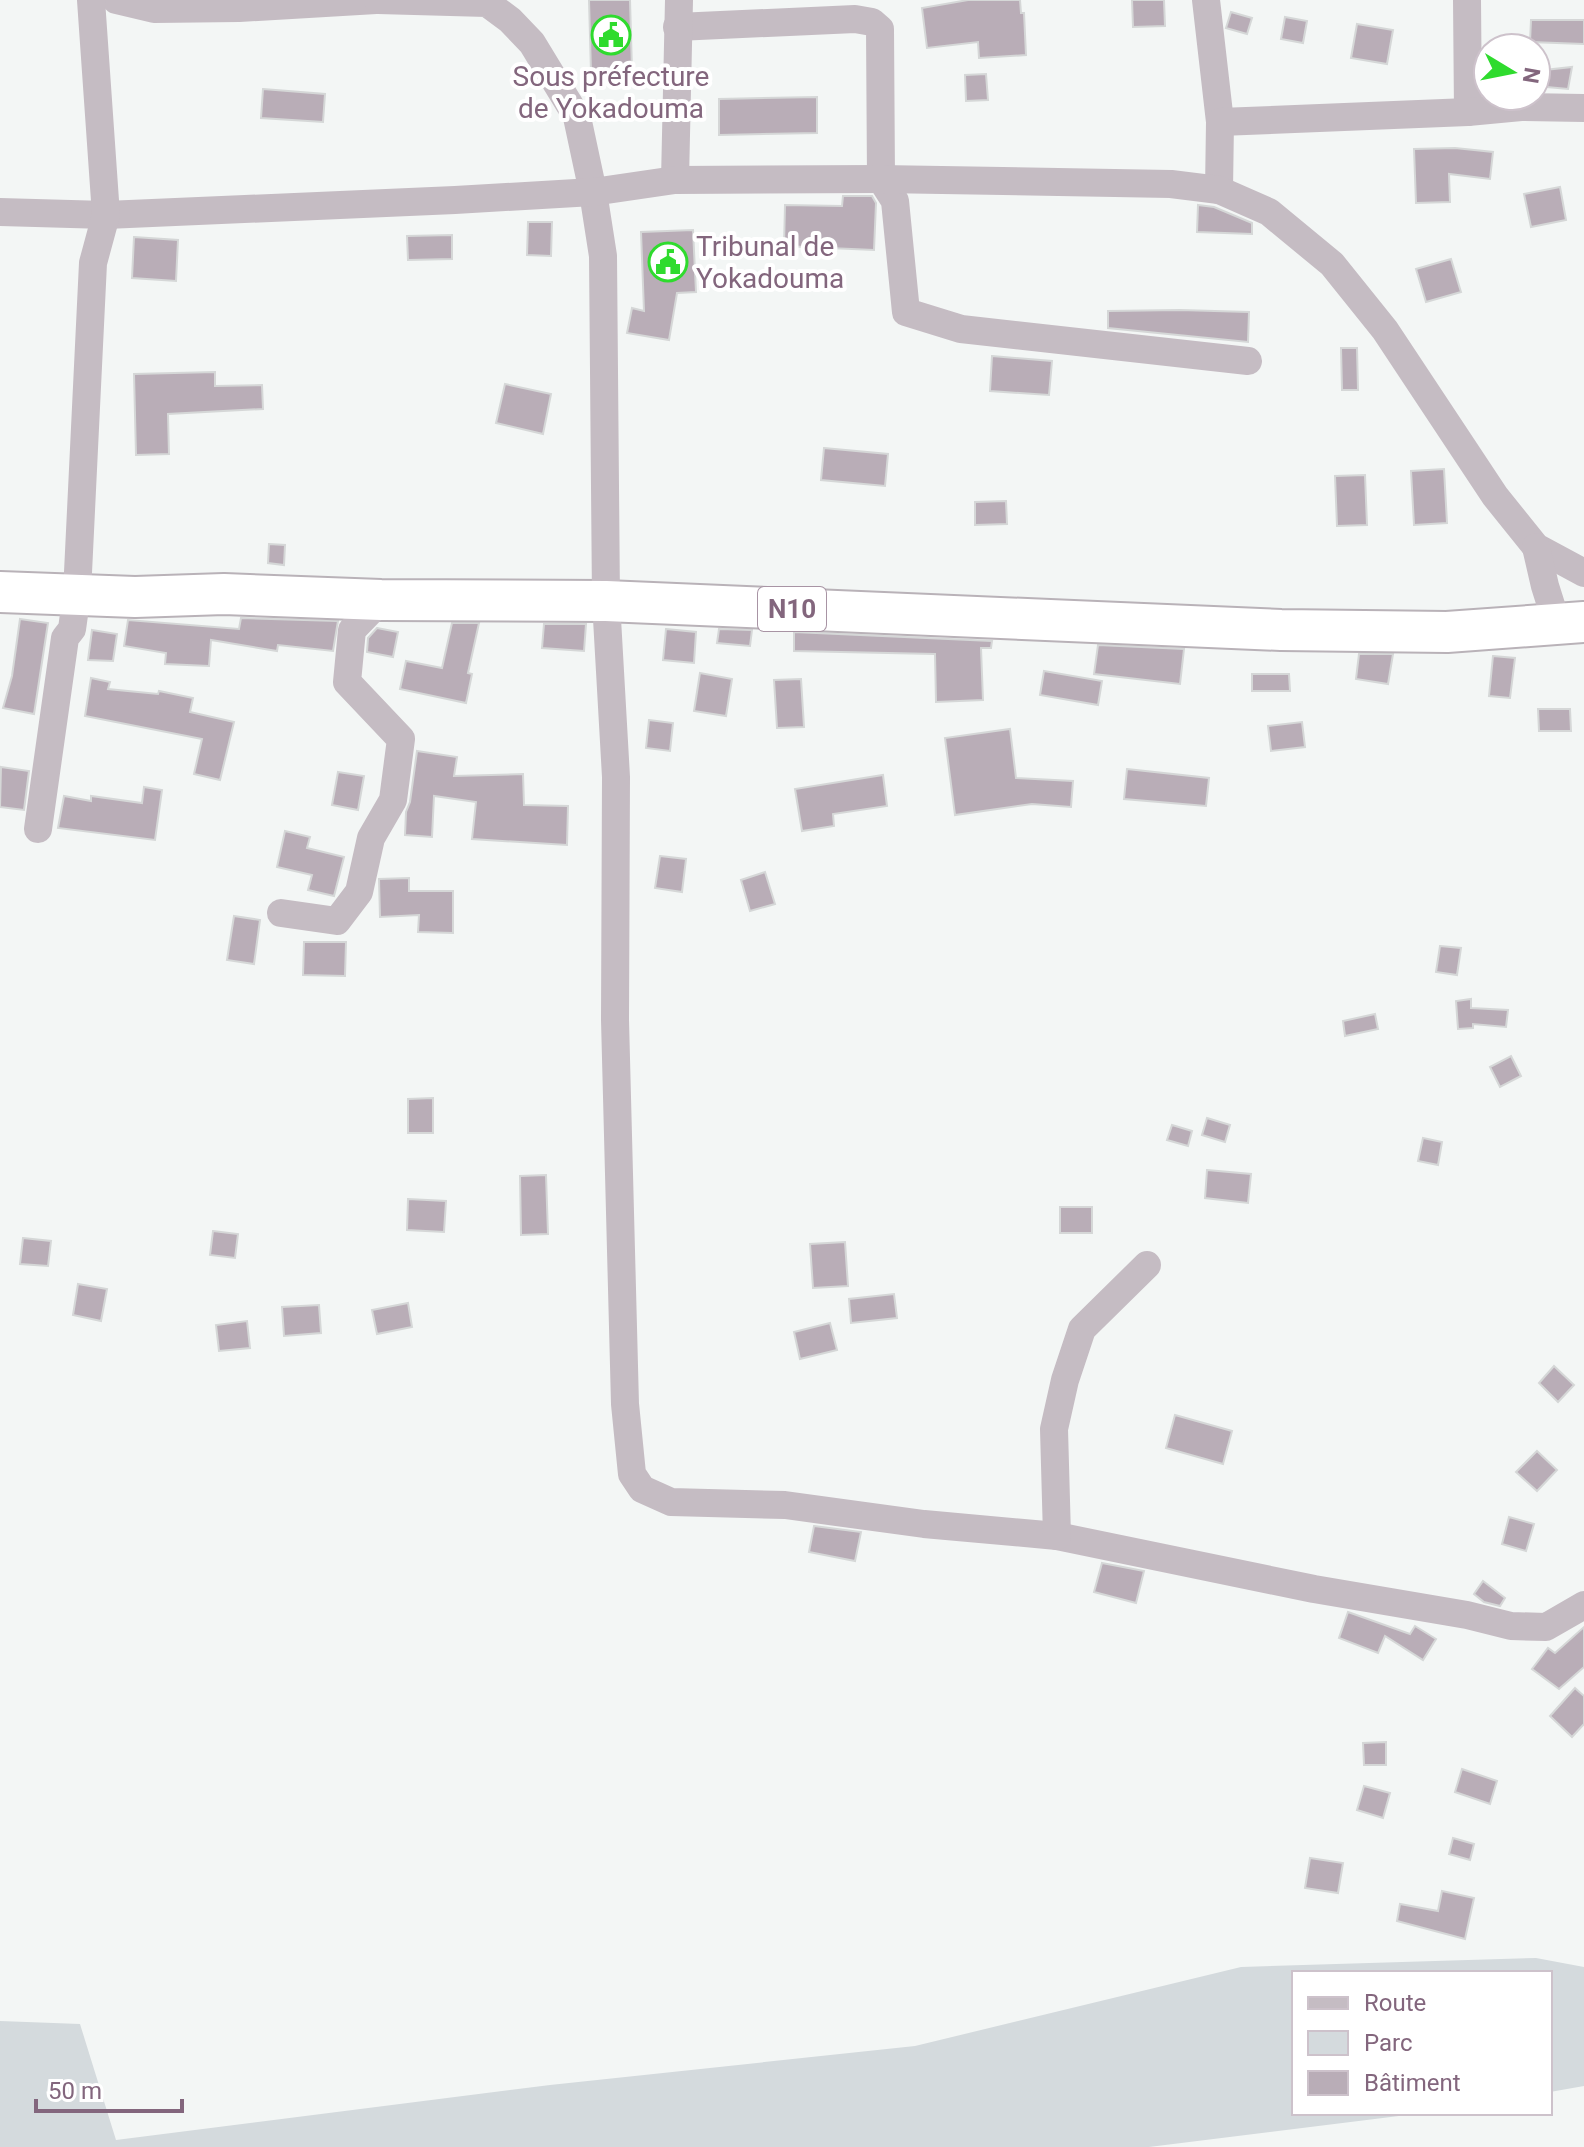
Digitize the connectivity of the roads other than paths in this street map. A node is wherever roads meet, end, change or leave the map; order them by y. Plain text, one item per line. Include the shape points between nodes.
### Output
1 (91, 0) edge
2 (116, 0) edge
3 (377, 0) edge
4 (878, 0) edge
5 (1206, 0) edge
6 (1467, 0) edge
7 (489, 1) edge
8 (678, 13) edge
9 (880, 29) junction
10 (1584, 108) edge
11 (1468, 112) junction
12 (1220, 122) junction
13 (881, 179) junction
14 (675, 180) junction
15 (1219, 190) junction
16 (593, 192) junction
17 (0, 212) edge
18 (106, 215) junction
19 (1248, 361) dead end
20 (1536, 547) junction
21 (1584, 573) edge
22 (0, 592) edge
23 (77, 593) junction
24 (381, 600) junction
25 (606, 601) junction
26 (1571, 623) edge
27 (38, 829) dead end
28 (281, 913) dead end
29 (1147, 1265) dead end
30 (1057, 1536) junction
31 (1584, 1605) edge

1 - 18 street
2 - 3 street via 154,9
3 - 7 street
4 - 9 street
5 - 12 street
6 - 11 street
7 - 16 street via 532,43 577,117
8 - 9 street via 855,19
8 - 14 street
9 - 13 street
10 - 11 street
11 - 12 street
12 - 15 street
13 - 14 street
13 - 15 street via 1171,184
13 - 19 street via 895,201 906,312 961,329
14 - 16 street
15 - 20 street via 1269,212 1332,264 1385,330 1495,496
16 - 18 street
16 - 25 street via 603,256
17 - 18 street
18 - 23 street via 93,263
20 - 21 street
20 - 26 street via 1545,586
22 - 23 highway, N10
23 - 24 highway, N10
23 - 27 street via 72,629 65,638
24 - 25 highway, N10
24 - 28 street via 352,630 347,682 401,739 393,800 371,838 359,892 337,921
25 - 26 highway, N10 via 1281,630 1447,632
25 - 30 street via 616,777 615,1020 625,1404 632,1474 642,1489 671,1502 785,1505
29 - 30 street via 1082,1329 1069,1368 1054,1429
30 - 31 street via 1511,1626 1546,1627

